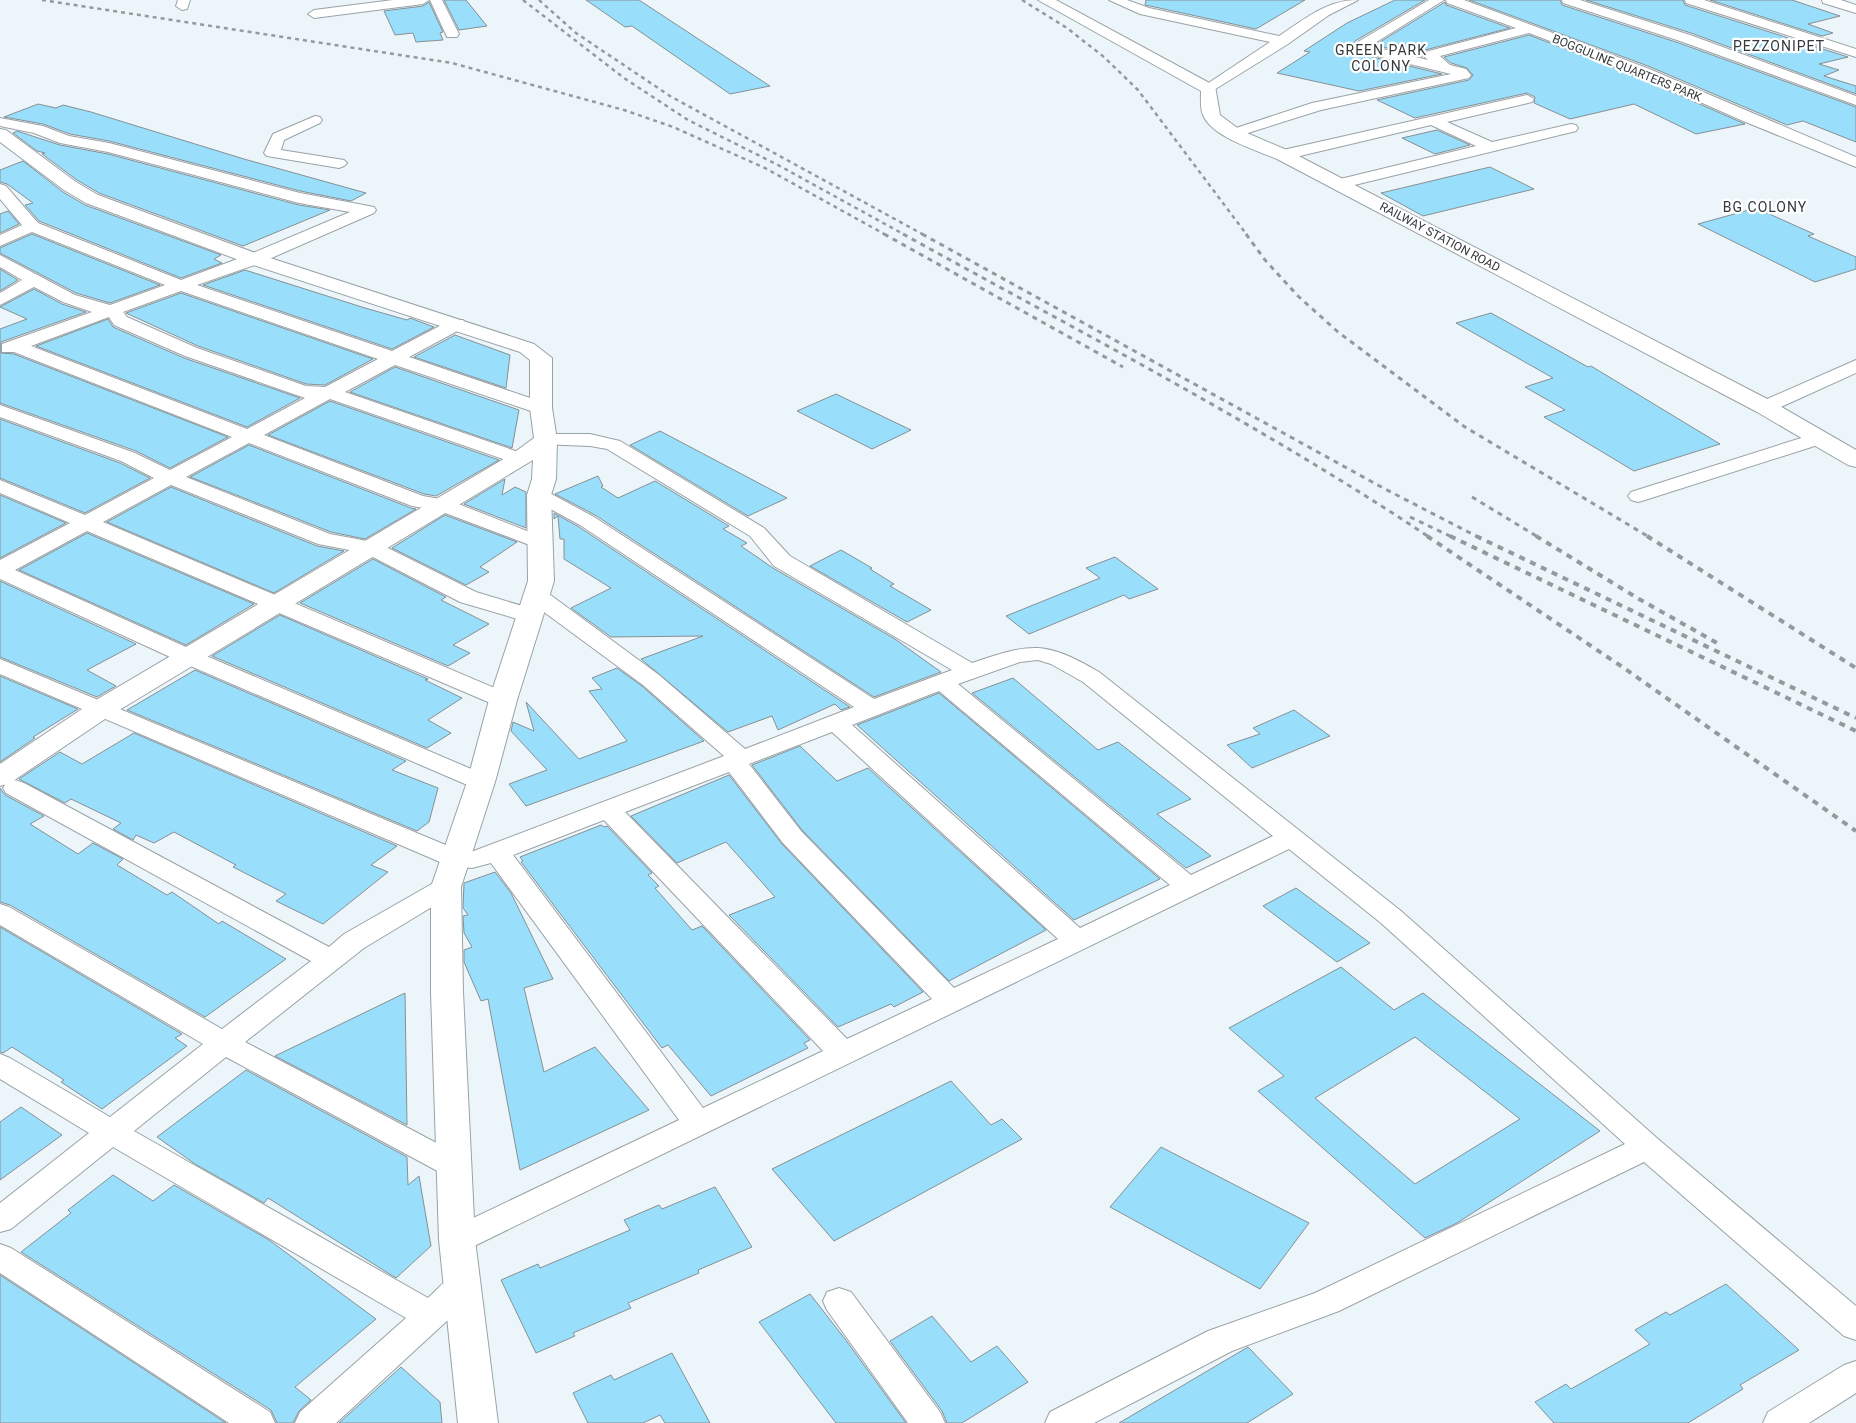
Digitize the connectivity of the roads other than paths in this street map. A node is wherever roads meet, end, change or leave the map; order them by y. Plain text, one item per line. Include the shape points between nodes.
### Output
1 (310, 0) edge
2 (423, 0) edge
3 (436, 0) edge
4 (1045, 0) edge
5 (1115, 0) edge
6 (1352, 0) edge
7 (1438, 0) edge
8 (1452, 0) edge
9 (1568, 0) edge
10 (1691, 0) edge
11 (1828, 0) edge
12 (1856, 9) edge
13 (314, 14) junction
14 (310, 29) dead end
15 (1529, 29) junction
16 (452, 34) dead end
17 (1283, 41) junction
18 (1856, 53) edge
19 (1448, 69) junction
20 (1856, 84) edge
21 (1208, 89) junction
22 (1832, 92) junction
23 (1527, 99) dead end
24 (1856, 101) edge
25 (315, 120) dead end
26 (1434, 121) junction
27 (0, 122) edge
28 (1571, 128) dead end
29 (1235, 133) junction
30 (0, 134) edge
31 (1490, 147) junction
32 (1283, 155) junction
33 (1856, 162) edge
34 (339, 163) dead end
35 (1338, 184) junction
36 (0, 189) edge
37 (32, 226) junction
38 (0, 241) edge
39 (254, 259) junction
40 (0, 260) edge
41 (34, 280) junction
42 (182, 286) junction
43 (0, 300) edge
44 (114, 311) junction
45 (457, 324) junction
46 (7, 348) edge
47 (393, 358) junction
48 (1856, 366) edge
49 (330, 392) junction
50 (1765, 407) junction
51 (541, 408) junction
52 (0, 411) edge
53 (250, 435) junction
54 (1817, 439) junction
55 (546, 440) junction
56 (520, 460) junction
57 (1856, 460) edge
58 (170, 478) junction
59 (0, 486) edge
60 (539, 495) junction
61 (1638, 496) dead end
62 (444, 505) junction
63 (86, 522) junction
64 (540, 543) junction
65 (371, 547) junction
66 (0, 570) edge
67 (277, 604) junction
68 (534, 606) junction
69 (189, 657) junction
70 (0, 666) edge
71 (970, 671) junction
72 (942, 682) junction
73 (503, 700) junction
74 (102, 709) junction
75 (873, 709) junction
76 (836, 722) junction
77 (737, 759) junction
78 (481, 782) junction
79 (8, 783) edge
80 (608, 810) junction
81 (1290, 838) junction
82 (497, 852) junction
83 (456, 859) junction
84 (1188, 886) junction
85 (446, 887) junction
86 (0, 913) edge
87 (1076, 940) junction
88 (331, 960) junction
89 (950, 1001) junction
90 (225, 1044) junction
91 (843, 1053) junction
92 (0, 1065) edge
93 (698, 1123) junction
94 (111, 1132) junction
95 (1647, 1147) junction
96 (454, 1166) junction
97 (0, 1220) edge
98 (457, 1240) junction
99 (0, 1257) edge
100 (462, 1287) junction
101 (839, 1301) dead end
102 (429, 1315) junction
103 (1856, 1326) edge
104 (1856, 1375) edge
105 (258, 1423) edge
106 (312, 1423) edge
107 (478, 1423) edge
108 (928, 1423) edge
109 (1062, 1423) edge
110 (1780, 1423) edge

1 - 13 street
2 - 13 street
3 - 16 street
4 - 21 street
5 - 17 street via 1145,10
6 - 17 street via 1324,12
7 - 19 street via 1361,48
8 - 15 street, BOGGULINE QUARTERS PARK
9 - 22 street via 1685,38
10 - 18 street
11 - 12 street
13 - 14 street
15 - 19 street via 1430,55
15 - 33 street, BOGGULINE QUARTERS PARK via 1642,71
17 - 21 street
19 - 29 street via 1464,75 1317,106
20 - 22 street
21 - 29 street, RAILWAY STATION ROAD via 1211,114
22 - 24 street
23 - 26 street
25 - 34 street via 278,136 272,153
26 - 31 street
26 - 32 street
27 - 39 street via 38,129 65,140 109,148 299,198 368,210
28 - 31 street
29 - 32 street, RAILWAY STATION ROAD
30 - 39 street via 92,199
31 - 35 street
32 - 35 street, RAILWAY STATION ROAD
35 - 50 street, RAILWAY STATION ROAD
36 - 37 street
37 - 38 street
37 - 42 street
39 - 42 street
39 - 45 street
40 - 41 street
41 - 43 street
41 - 44 street via 92,308
42 - 44 street
42 - 47 street
44 - 46 street
44 - 49 street via 120,321 191,352 304,392
45 - 47 street
45 - 51 street via 536,352 541,358
46 - 53 street
47 - 49 street
47 - 51 street
48 - 50 street
49 - 53 street
49 - 56 street
50 - 54 street, RAILWAY STATION ROAD
51 - 55 street
52 - 58 street via 128,457
53 - 58 street
53 - 62 street via 419,502
54 - 57 street, RAILWAY STATION ROAD
54 - 61 street
55 - 56 street
55 - 60 street via 544,479
55 - 71 street via 590,440 613,445 757,532 782,561
56 - 62 street
58 - 63 street
58 - 65 street via 325,540
59 - 63 street
60 - 64 street
60 - 75 street via 587,522
62 - 64 street
62 - 65 street
63 - 66 street
63 - 67 street
64 - 68 street via 541,581
65 - 67 street
65 - 68 street via 468,596
66 - 69 street
67 - 69 street
67 - 73 street
68 - 73 street
68 - 77 street via 651,680
69 - 74 street
69 - 78 street
70 - 74 street
71 - 72 street
71 - 81 street via 1028,654 1046,655 1064,662 1091,678
72 - 75 street
72 - 84 street
73 - 78 street
74 - 79 street
74 - 83 street
75 - 76 street
76 - 77 street
76 - 87 street
77 - 80 street
77 - 89 street via 792,837
78 - 83 street
79 - 88 street
80 - 82 street
80 - 91 street
81 - 84 street
81 - 95 street via 1391,917
82 - 83 street via 472,860
82 - 93 street
83 - 85 street
84 - 87 street
85 - 88 street via 354,941
85 - 96 street
86 - 90 street
87 - 89 street
88 - 90 street
89 - 91 street
90 - 94 street
90 - 96 street
91 - 93 street
92 - 94 street
93 - 98 street
94 - 97 street
94 - 102 street
95 - 103 street
95 - 109 street via 1327,1302 1220,1341
96 - 98 street
98 - 100 street
99 - 105 street
100 - 102 street
100 - 107 street
101 - 108 street
102 - 106 street
104 - 110 street

